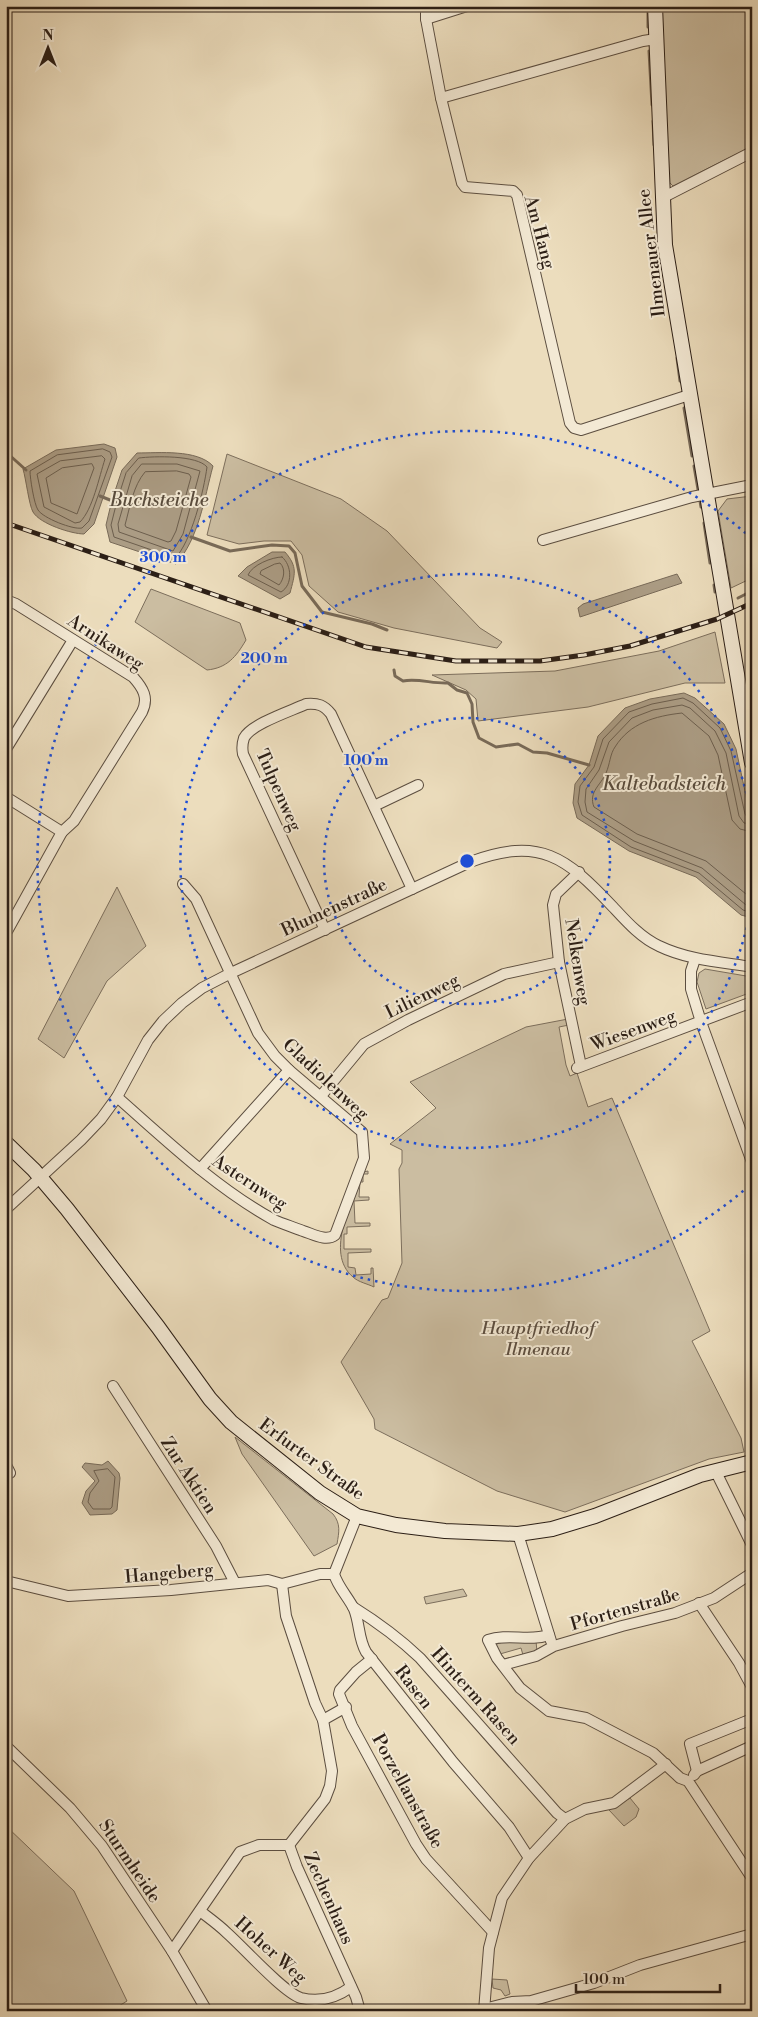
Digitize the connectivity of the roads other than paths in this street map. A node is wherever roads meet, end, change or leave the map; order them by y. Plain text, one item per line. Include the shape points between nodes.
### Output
1 (426, 6) edge
2 (467, 6) edge
3 (654, 6) edge
4 (426, 19) junction
5 (656, 39) junction
6 (441, 98) junction
7 (752, 152) edge
8 (662, 198) junction
9 (690, 396) junction
10 (752, 485) edge
11 (706, 494) junction
12 (543, 540) dead end
13 (6, 600) edge
14 (73, 640) junction
15 (6, 748) edge
16 (752, 763) edge
17 (418, 785) dead end
18 (6, 797) edge
19 (374, 806) junction
20 (62, 832) junction
21 (579, 872) junction
22 (183, 884) dead end
23 (412, 888) junction
24 (8, 927) edge
25 (325, 930) junction
26 (695, 959) junction
27 (560, 962) junction
28 (752, 967) edge
29 (231, 973) junction
30 (752, 1002) edge
31 (701, 1022) junction
32 (579, 1067) joint
33 (289, 1070) junction
34 (321, 1096) junction
35 (117, 1097) junction
36 (6, 1143) edge
37 (364, 1158) joint
38 (752, 1162) edge
39 (200, 1169) junction
40 (40, 1178) junction
41 (6, 1209) edge
42 (113, 1386) dead end
43 (752, 1462) edge
44 (715, 1470) junction
45 (357, 1516) junction
46 (518, 1534) junction
47 (752, 1545) edge
48 (752, 1573) edge
49 (334, 1574) junction
50 (6, 1581) edge
51 (235, 1583) junction
52 (282, 1584) junction
53 (699, 1603) junction
54 (353, 1607) junction
55 (549, 1634) junction
56 (554, 1646) junction
57 (372, 1659) junction
58 (503, 1665) junction
59 (752, 1687) edge
60 (346, 1707) junction
61 (752, 1719) edge
62 (323, 1720) junction
63 (6, 1746) edge
64 (752, 1746) edge
65 (666, 1764) junction
66 (697, 1771) junction
67 (688, 1781) junction
68 (565, 1819) junction
69 (289, 1845) junction
70 (530, 1858) junction
71 (752, 1878) edge
72 (200, 1911) junction
73 (493, 1932) junction
74 (752, 1934) edge
75 (172, 1951) junction
76 (352, 1987) junction
77 (484, 2010) edge
78 (207, 2011) edge
79 (360, 2011) edge

1 - 4 street
2 - 4 street
3 - 5 main road, Ilmenauer Allee
4 - 6 street
5 - 6 street
5 - 8 main road, Ilmenauer Allee
6 - 9 street, Am Hang via 462,183 513,191 517,195 570,423 574,428 581,430
7 - 8 street
8 - 9 main road, Ilmenauer Allee via 665,245
9 - 11 main road, Ilmenauer Allee
10 - 11 street
11 - 12 street
11 - 16 main road, Ilmenauer Allee
13 - 14 street, Arnikaweg
14 - 15 street
14 - 20 street, Arnikaweg via 133,677 143,688 145,706 74,820
17 - 19 street
18 - 20 street
19 - 23 street, Tulpenweg
19 - 25 street, Tulpenweg via 331,714 320,705 306,704 253,728 244,738 243,754
20 - 24 street, Arnikaweg
21 - 23 street, Blumenstraße via 549,855 511,851 491,854
21 - 26 street, Blumenstraße via 624,920 642,934 659,946
21 - 27 street, Nelkenweg via 556,894 554,900
22 - 29 street, Gladiolenweg via 196,899
23 - 25 street, Blumenstraße
25 - 29 street, Blumenstraße
26 - 28 street, Blumenstraße
26 - 31 street via 691,989
27 - 32 street, Nelkenweg
27 - 34 street, Lilienweg via 504,974 364,1044
29 - 33 street, Gladiolenweg via 258,1033 274,1056
29 - 35 street, Blumenstraße via 202,988 163,1020 133,1064
30 - 31 street, Wiesenweg
31 - 32 street, Wiesenweg
31 - 38 street, Wiesenweg
33 - 34 street, Gladiolenweg
33 - 39 street
34 - 37 street, Gladiolenweg via 362,1132
35 - 39 street, Asternweg
35 - 40 street, Blumenstraße via 101,1119
36 - 40 main road, Erfurter Straße
37 - 39 street, Asternweg via 338,1229 331,1238 275,1220
40 - 41 street, Blumenstraße
40 - 45 main road, Erfurter Straße via 230,1422 320,1492
42 - 51 street, Zur Aktien via 216,1546
43 - 44 main road, Erfurter Straße
44 - 46 main road, Erfurter Straße via 595,1516 552,1529
44 - 47 street
45 - 46 main road, Erfurter Straße via 445,1531
45 - 49 street
46 - 55 street
48 - 53 street, Pfortenstraße via 714,1598
49 - 52 street, Hangeberg via 320,1574
49 - 54 street, Rasen
50 - 51 street, Hangeberg via 68,1596
51 - 52 street, Hangeberg via 268,1580
52 - 62 street via 286,1616
53 - 56 street, Pfortenstraße
53 - 59 street
54 - 57 street, Rasen via 360,1642
54 - 68 street, Hinterm Rasen via 404,1642
55 - 56 street
55 - 58 street, Pfortenstraße via 539,1638 498,1636 488,1640
56 - 58 street, Pfortenstraße via 536,1656
57 - 60 street, Porzellanstraße via 340,1690
57 - 70 street, Rasen via 509,1827
58 - 65 street, Pfortenstraße via 520,1688 549,1710 586,1718 653,1753
60 - 62 street
60 - 73 street, Porzellanstraße via 352,1726 421,1851
61 - 66 street via 690,1744
62 - 69 street via 332,1771 330,1786 325,1799
63 - 75 street, Sturmheide via 86,1826
64 - 66 street
65 - 67 street, Pfortenstraße via 680,1778
65 - 68 street via 614,1803 585,1809
66 - 67 street
67 - 71 street, Pfortenstraße
68 - 70 street
69 - 72 street, Zechenhaus via 259,1844 240,1852
69 - 76 street, Zechenhaus
70 - 73 street via 502,1898
72 - 75 street, Zechenhaus
72 - 76 street, Hoher Weg via 226,1931 286,1990 300,1998 326,2000
73 - 77 street
74 - 77 street via 640,1965 594,1983
75 - 78 street, Sturmheide
76 - 79 street, Zechenhaus

